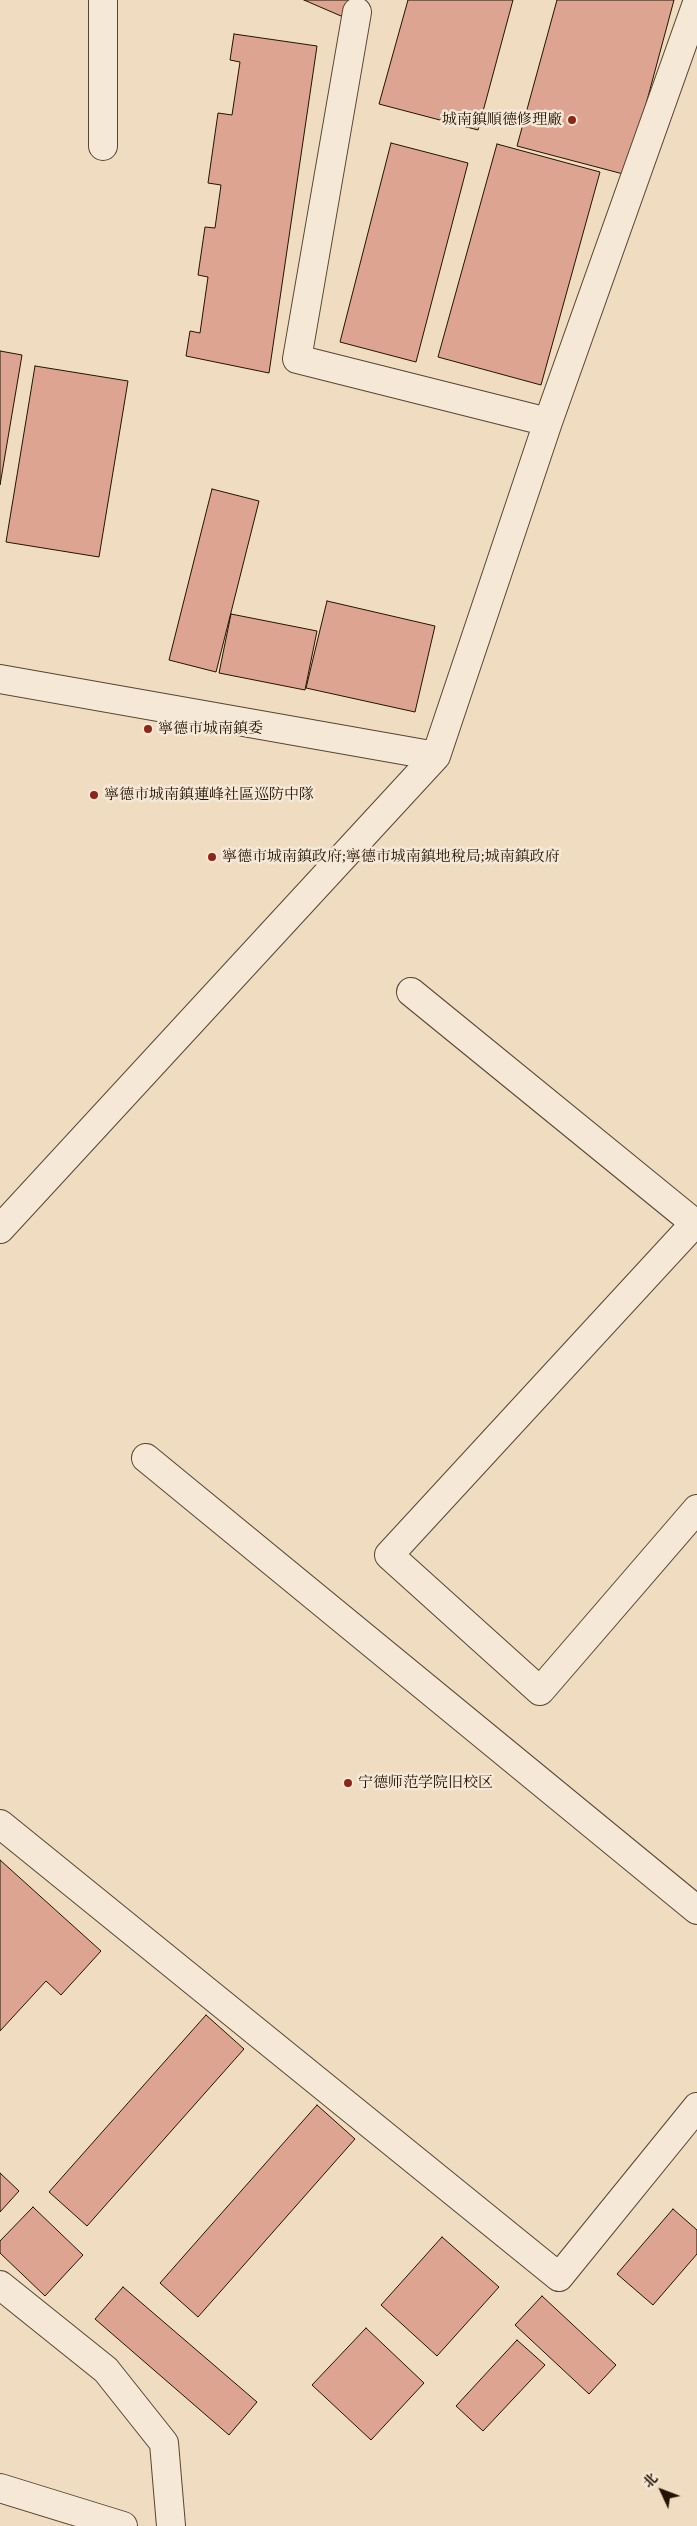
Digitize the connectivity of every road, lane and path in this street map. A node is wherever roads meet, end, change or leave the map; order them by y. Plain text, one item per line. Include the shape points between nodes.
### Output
1 (103, 0) edge
2 (697, 3) edge
3 (357, 12) dead end
4 (103, 146) dead end
5 (548, 422) junction
6 (0, 679) edge
7 (436, 756) junction
8 (411, 992) dead end
9 (696, 1224) edge
10 (0, 1228) edge
11 (146, 1458) dead end
12 (697, 1509) edge
13 (0, 1824) edge
14 (697, 1910) edge
15 (697, 2107) edge
16 (0, 2285) edge
17 (0, 2488) edge
18 (122, 2526) edge
19 (171, 2526) edge

1 - 4 street
2 - 5 street
3 - 5 street via 297,359
5 - 7 street
6 - 7 street
7 - 10 street
8 - 9 street
9 - 12 street via 389,1555 540,1691
11 - 14 street
13 - 15 street via 559,2277
16 - 19 street via 106,2370 164,2443
17 - 18 street

